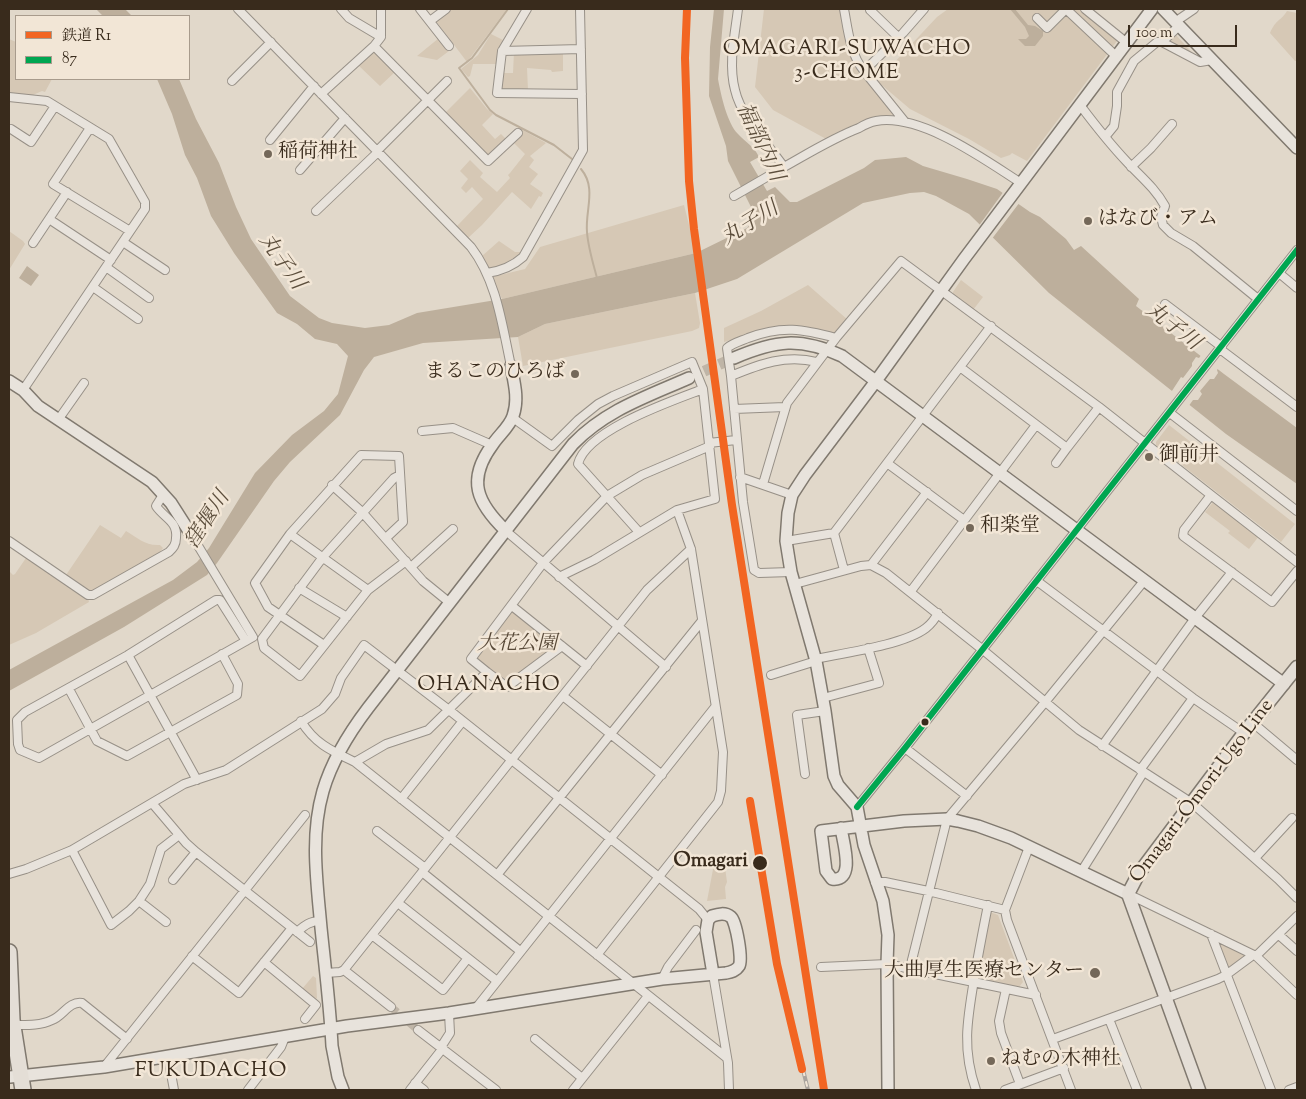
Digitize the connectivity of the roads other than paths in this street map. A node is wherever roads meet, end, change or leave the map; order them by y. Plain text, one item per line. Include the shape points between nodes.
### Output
1 (238, 9) edge
2 (342, 9) edge
3 (381, 9) edge
4 (420, 9) edge
5 (446, 9) edge
6 (527, 9) edge
7 (580, 9) edge
8 (738, 9) edge
9 (844, 9) edge
10 (872, 9) edge
11 (924, 9) edge
12 (1066, 9) edge
13 (1085, 9) edge
14 (1152, 9) edge
15 (1163, 9) edge
16 (1194, 9) edge
17 (1037, 18) dead end
18 (430, 21) junction
19 (1177, 24) junction
20 (380, 37) junction
21 (898, 37) junction
22 (271, 42) junction
23 (1162, 42) junction
24 (1127, 43) junction
25 (374, 46) junction
26 (449, 46) dead end
27 (581, 49) junction
28 (502, 51) junction
29 (1117, 57) junction
30 (1212, 60) junction
31 (864, 71) junction
32 (232, 81) dead end
33 (447, 81) dead end
34 (314, 86) junction
35 (322, 94) junction
36 (582, 94) junction
37 (9, 97) edge
38 (428, 100) junction
39 (1080, 105) junction
40 (55, 106) junction
41 (345, 118) junction
42 (905, 122) junction
43 (1172, 124) dead end
44 (90, 128) junction
45 (11, 129) dead end
46 (518, 133) dead end
47 (1105, 137) junction
48 (270, 140) dead end
49 (1297, 148) edge
50 (377, 151) junction
51 (1131, 166) junction
52 (784, 167) junction
53 (300, 170) dead end
54 (1021, 183) junction
55 (66, 192) junction
56 (734, 196) dead end
57 (316, 211) dead end
58 (49, 219) junction
59 (130, 231) junction
60 (123, 242) junction
61 (33, 243) dead end
62 (1297, 250) edge
63 (110, 260) junction
64 (106, 267) junction
65 (165, 270) dead end
66 (1279, 272) junction
67 (487, 273) junction
68 (93, 287) junction
69 (1297, 288) edge
70 (942, 290) junction
71 (150, 298) dead end
72 (1258, 299) junction
73 (1165, 304) dead end
74 (138, 319) dead end
75 (991, 326) junction
76 (836, 338) junction
77 (1221, 348) junction
78 (827, 350) junction
79 (734, 358) tunnel mouth
80 (818, 362) junction
81 (511, 366) joint
82 (960, 367) junction
83 (731, 376) junction
84 (689, 378) tunnel mouth
85 (876, 381) junction
86 (9, 382) edge
87 (84, 382) dead end
88 (703, 389) junction
89 (23, 390) junction
90 (785, 407) junction
91 (1100, 407) junction
92 (1297, 407) edge
93 (734, 409) junction
94 (1171, 412) junction
95 (922, 415) junction
96 (513, 418) junction
97 (58, 420) junction
98 (1036, 425) junction
99 (422, 431) dead end
100 (736, 440) junction
101 (1146, 443) junction
102 (492, 445) junction
103 (710, 445) junction
104 (1067, 448) junction
105 (887, 462) junction
106 (1056, 463) dead end
107 (998, 473) junction
108 (400, 475) junction
109 (740, 477) junction
110 (763, 484) junction
111 (332, 485) junction
112 (927, 492) junction
113 (163, 494) junction
114 (792, 495) junction
115 (1211, 495) junction
116 (607, 496) junction
117 (678, 510) junction
118 (1297, 511) edge
119 (362, 512) junction
120 (964, 520) junction
121 (453, 529) dead end
122 (506, 531) junction
123 (1077, 531) junction
124 (639, 532) junction
125 (290, 534) junction
126 (834, 534) junction
127 (386, 538) junction
128 (194, 539) joint
129 (9, 541) edge
130 (786, 541) junction
131 (691, 549) junction
132 (323, 557) junction
133 (1297, 562) edge
134 (543, 563) junction
135 (408, 564) junction
136 (872, 565) junction
137 (844, 570) junction
138 (1297, 571) edge
139 (791, 572) junction
140 (1232, 572) junction
141 (559, 577) junction
142 (1037, 581) junction
143 (1144, 581) junction
144 (795, 584) junction
145 (299, 588) junction
146 (368, 590) junction
147 (911, 591) junction
148 (450, 603) junction
149 (512, 606) junction
150 (938, 614) junction
151 (280, 615) junction
152 (347, 617) junction
153 (1195, 618) junction
154 (701, 622) junction
155 (617, 627) junction
156 (1104, 630) junction
157 (249, 639) junction
158 (262, 639) junction
159 (324, 646) junction
160 (562, 646) junction
161 (868, 648) junction
162 (983, 650) junction
163 (222, 654) junction
164 (128, 656) junction
165 (816, 660) junction
166 (587, 666) junction
167 (666, 667) junction
168 (1297, 668) edge
169 (398, 670) junction
170 (1157, 671) junction
171 (487, 672) junction
172 (771, 675) dead end
173 (1284, 684) junction
174 (69, 688) junction
175 (149, 694) junction
176 (563, 696) junction
177 (823, 698) junction
178 (1193, 698) junction
179 (1046, 701) junction
180 (715, 707) junction
181 (449, 710) junction
182 (825, 711) junction
183 (302, 721) junction
184 (462, 722) junction
185 (1249, 728) junction
186 (90, 729) junction
187 (170, 731) junction
188 (611, 733) junction
189 (1102, 746) junction
190 (906, 748) junction
191 (338, 754) junction
192 (1297, 760) edge
193 (511, 761) junction
194 (355, 762) junction
195 (1142, 772) junction
196 (805, 774) dead end
197 (662, 775) junction
198 (197, 780) junction
199 (967, 796) junction
200 (559, 798) junction
201 (401, 799) junction
202 (152, 803) junction
203 (1192, 803) junction
204 (857, 807) junction
205 (305, 815) dead end
206 (1292, 818) dead end
207 (947, 819) junction
208 (860, 827) junction
209 (841, 828) dead end
210 (377, 831) dead end
211 (180, 835) junction
212 (450, 838) junction
213 (611, 840) junction
214 (1030, 847) junction
215 (72, 850) junction
216 (196, 852) junction
217 (1254, 858) junction
218 (423, 870) junction
219 (1081, 872) junction
220 (9, 874) edge
221 (497, 876) junction
222 (659, 877) junction
223 (173, 880) dead end
224 (875, 882) junction
225 (244, 890) junction
226 (928, 891) junction
227 (1128, 894) junction
228 (1297, 898) edge
229 (139, 901) junction
230 (398, 903) junction
231 (988, 905) junction
232 (1005, 910) junction
233 (548, 916) junction
234 (1297, 916) edge
235 (708, 920) junction
236 (321, 921) junction
237 (166, 922) dead end
238 (295, 930) junction
239 (696, 930) dead end
240 (1211, 934) junction
241 (372, 935) junction
242 (1279, 935) junction
243 (310, 942) dead end
244 (520, 951) junction
245 (1297, 951) edge
246 (9, 952) edge
247 (192, 956) junction
248 (597, 956) junction
249 (1255, 956) junction
250 (468, 958) junction
251 (264, 962) junction
252 (886, 964) junction
253 (821, 967) dead end
254 (910, 968) junction
255 (344, 970) junction
256 (326, 972) junction
257 (713, 974) junction
258 (1226, 975) junction
259 (662, 979) junction
260 (497, 981) junction
261 (974, 982) junction
262 (632, 983) junction
263 (1006, 989) junction
264 (1036, 995) junction
265 (1297, 995) edge
266 (648, 996) junction
267 (1165, 997) junction
268 (391, 1007) tunnel mouth
269 (476, 1008) junction
270 (449, 1013) junction
271 (304, 1019) dead end
272 (1109, 1019) junction
273 (13, 1025) junction
274 (331, 1029) junction
275 (418, 1030) tunnel mouth
276 (285, 1037) junction
277 (127, 1039) junction
278 (534, 1039) dead end
279 (1053, 1039) junction
280 (442, 1048) junction
281 (168, 1057) junction
282 (727, 1058) junction
283 (104, 1067) junction
284 (1064, 1068) junction
285 (582, 1078) junction
286 (14, 1081) edge
287 (415, 1083) junction
288 (1020, 1084) junction
289 (1297, 1087) edge
290 (174, 1090) edge
291 (248, 1090) edge
292 (343, 1090) edge
293 (410, 1090) edge
294 (424, 1090) edge
295 (496, 1090) edge
296 (573, 1090) edge
297 (729, 1090) edge
298 (888, 1090) edge
299 (976, 1090) edge
300 (1005, 1090) edge
301 (1071, 1090) edge
302 (1136, 1090) edge
303 (1199, 1090) edge
304 (1271, 1090) edge
305 (1289, 1090) edge

1 - 22 street
2 - 20 street via 349,18
3 - 20 street
4 - 18 street
5 - 18 street
6 - 28 street
7 - 27 street
8 - 52 street via 733,55 734,88 743,111
9 - 31 street via 853,53
10 - 21 street
11 - 21 street
12 - 17 street via 1047,28
12 - 29 street
13 - 24 street
14 - 24 street
15 - 19 street
16 - 19 street
18 - 26 street
19 - 23 street
19 - 30 street
20 - 25 street
21 - 31 street
22 - 32 street
22 - 34 street
23 - 30 street via 1200,62
23 - 47 street via 1157,42 1134,61 1117,92 1114,126
24 - 29 street
25 - 35 street
25 - 38 street
27 - 28 street
27 - 36 street
28 - 36 street via 497,93
29 - 39 street
30 - 49 street
31 - 42 street
33 - 38 street
34 - 35 street
34 - 48 street
35 - 41 street
36 - 67 street via 583,150 578,160 524,257 500,271
37 - 40 street via 47,100
38 - 46 street via 488,161
38 - 50 street
39 - 47 street
39 - 54 street
40 - 44 street
40 - 45 street via 32,142
41 - 50 street
41 - 53 street
42 - 52 street via 875,121 843,134
42 - 54 street via 957,142
43 - 51 street
44 - 55 street via 53,184
44 - 59 street via 108,139 144,202 145,209
47 - 51 street
50 - 57 street
50 - 67 street via 470,247
51 - 72 street via 1158,193 1165,206 1161,217 1163,225
52 - 56 street
54 - 70 street
55 - 58 street
55 - 59 street
58 - 61 street
58 - 63 street
59 - 60 street
60 - 63 street
60 - 65 street
62 - 66 street
63 - 64 street
64 - 68 street
64 - 71 street
66 - 69 street
66 - 72 street
67 - 81 street via 494,290
68 - 74 street
68 - 89 street
70 - 75 street
70 - 76 street via 901,261
70 - 85 street
72 - 77 street
73 - 77 street
75 - 82 street
75 - 91 street
76 - 78 street
76 - 83 street via 799,329 758,334 727,348
77 - 92 street
77 - 94 street
78 - 79 street via 812,344 785,343 759,347
78 - 80 street
78 - 85 street via 842,356
80 - 83 street via 792,358 775,360
80 - 90 street
81 - 96 street via 516,402
82 - 95 street
82 - 98 street
83 - 93 street
84 - 122 street via 620,408 587,430
85 - 95 street
85 - 114 street
86 - 89 street
87 - 97 street
88 - 96 street via 692,362 598,404 552,446
88 - 103 street
88 - 116 street via 624,422 582,455 578,464
89 - 97 street
90 - 93 street
90 - 110 street
91 - 101 street
91 - 104 street
93 - 100 street
94 - 101 street
94 - 118 street
95 - 105 street
95 - 107 street
96 - 102 street
97 - 113 street via 152,482
98 - 104 street
98 - 107 street
99 - 102 street via 454,428
100 - 103 street
100 - 109 street
101 - 115 street
101 - 123 street
102 - 122 street via 479,469 478,491 486,510
103 - 116 street via 642,475
103 - 117 street via 715,499
104 - 106 street
105 - 112 street
105 - 126 street
107 - 120 street
107 - 123 street
108 - 111 street via 399,456 361,455
108 - 119 street
108 - 127 street via 403,522
109 - 110 street
109 - 139 street via 754,570 759,573
110 - 114 street
111 - 119 street
111 - 125 street
112 - 120 street
112 - 136 street
113 - 128 street
113 - 129 street via 156,506 175,526 177,533 173,548 93,595 88,595
114 - 130 street
115 - 133 street
115 - 140 street via 1184,530 1183,536
116 - 124 street
116 - 134 street
117 - 124 street
117 - 131 street
119 - 127 street
119 - 132 street
120 - 147 street
121 - 135 street
122 - 134 street
122 - 148 street
123 - 142 street
123 - 143 street
124 - 141 street
125 - 132 street
125 - 151 street via 255,583 268,607
126 - 130 street
126 - 137 street
127 - 135 street
128 - 157 street
130 - 139 street
131 - 154 street
131 - 155 street via 647,590
132 - 145 street
132 - 146 street
134 - 141 street
134 - 149 street
135 - 146 street
135 - 148 street
136 - 137 street
136 - 147 street
137 - 144 street
138 - 140 street via 1272,602
139 - 144 street
140 - 153 street
141 - 155 street
142 - 156 street
142 - 162 street
143 - 153 street
143 - 156 street
144 - 165 street
145 - 151 street
145 - 152 street
146 - 152 street
147 - 150 street
148 - 169 street
149 - 160 street
149 - 171 street via 471,659
150 - 161 street via 929,626 913,636
150 - 162 street
151 - 158 street
151 - 159 street
152 - 159 street
153 - 170 street
153 - 173 street
154 - 167 street
154 - 180 street
155 - 166 street
155 - 167 street
156 - 170 street
156 - 179 street
157 - 158 street
157 - 163 street
157 - 164 street via 220,600 216,600
158 - 159 street via 264,648 300,676
160 - 166 street
160 - 171 street via 507,687
161 - 165 street
161 - 177 street via 879,683
162 - 179 street
162 - 190 street
163 - 175 street
163 - 187 street via 238,684 237,694
164 - 174 street
164 - 175 street
165 - 172 street
165 - 177 street
166 - 176 street
167 - 188 street
168 - 173 main road, Ōmagari-Ōmori-Ugo Line
169 - 181 street
169 - 183 street via 364,645 341,678 335,694 322,709
169 - 191 street via 348,734
170 - 178 street
170 - 189 street
171 - 181 street
173 - 185 main road, Ōmagari-Ōmori-Ugo Line
174 - 186 street
174 - 186 street via 17,720 20,750 39,758
175 - 186 street
175 - 187 street
176 - 188 street
176 - 193 street
177 - 182 street
178 - 185 street
178 - 195 street
179 - 189 street
179 - 199 street
180 - 197 street
180 - 222 street via 723,752 718,802
181 - 184 street
181 - 194 street via 428,730 386,744
182 - 196 street via 797,715
182 - 204 street via 834,776
183 - 191 street via 319,743
183 - 198 street via 226,770
184 - 193 street
184 - 201 street
185 - 192 street
185 - 203 main road, Ōmagari-Ōmori-Ugo Line
186 - 187 street via 97,741 127,756
187 - 198 street
188 - 197 street
188 - 200 street
189 - 195 street
190 - 199 street
190 - 204 street
191 - 194 street
191 - 236 street via 322,792 316,831
193 - 200 street
193 - 212 street
194 - 201 street
195 - 203 street
195 - 219 street
197 - 213 street
198 - 202 street
199 - 207 street
200 - 213 street
200 - 221 street
201 - 212 street
202 - 211 street
202 - 215 street
203 - 217 street
203 - 227 main road, Ōmagari-Ōmori-Ugo Line via 1138,873
204 - 208 street
205 - 225 street
206 - 217 street
207 - 208 street
207 - 214 street via 978,826
207 - 226 street
208 - 209 street
208 - 224 street
210 - 218 street
211 - 216 street
211 - 229 street via 161,849 150,884
212 - 218 street
212 - 221 street
213 - 222 street
213 - 233 street
214 - 219 street
214 - 232 street
215 - 220 street
215 - 229 street via 110,924
216 - 223 street
216 - 225 street
217 - 228 street
218 - 230 street
218 - 244 street
219 - 227 street
221 - 233 street
222 - 235 street
222 - 248 street
224 - 226 street
224 - 252 street via 883,901 888,935
225 - 238 street
225 - 247 street
226 - 231 street
226 - 254 street
227 - 240 street
227 - 267 main road, Ōmagari-Ōmori-Ugo Line
229 - 237 street
230 - 241 street
230 - 250 street
231 - 232 street
231 - 261 street
232 - 264 street
233 - 244 street
233 - 248 street
234 - 242 street
235 - 257 street via 706,932
235 - 257 street via 724,914 735,922 741,963 732,972
236 - 238 street via 312,921
236 - 256 street
238 - 243 street
238 - 251 street
239 - 259 street
240 - 249 street
240 - 258 street
241 - 250 street via 443,990
241 - 255 street
242 - 245 street
242 - 249 street
244 - 260 street
246 - 273 highway
247 - 251 street via 239,993
247 - 277 street
248 - 262 street
249 - 258 street
249 - 265 street
250 - 260 street
251 - 271 street via 316,1005
252 - 253 street
252 - 254 street
252 - 298 street
254 - 261 street
255 - 256 street
255 - 268 street
256 - 274 street
257 - 259 street
257 - 282 street
258 - 267 street
258 - 304 street
259 - 262 street
260 - 269 street
261 - 263 street
261 - 299 street via 966,1039
262 - 266 street
262 - 269 street
263 - 264 street
263 - 288 street via 999,1021
264 - 279 street
266 - 282 street
266 - 285 street
267 - 272 street
267 - 303 main road, Ōmagari-Ōmori-Ugo Line
269 - 270 street
270 - 274 street
270 - 280 street via 450,1033
272 - 279 street
272 - 302 street
273 - 277 street via 42,1024 82,1003
273 - 286 highway
274 - 276 street
274 - 292 street via 338,1078
275 - 280 street
276 - 281 street
276 - 291 street
277 - 283 street
278 - 285 street
279 - 284 street
280 - 287 street
280 - 295 street
281 - 283 street
281 - 290 street
282 - 297 street
283 - 286 street
284 - 288 street
284 - 301 street
285 - 296 street
287 - 293 street
287 - 294 street
288 - 300 street
289 - 305 street

